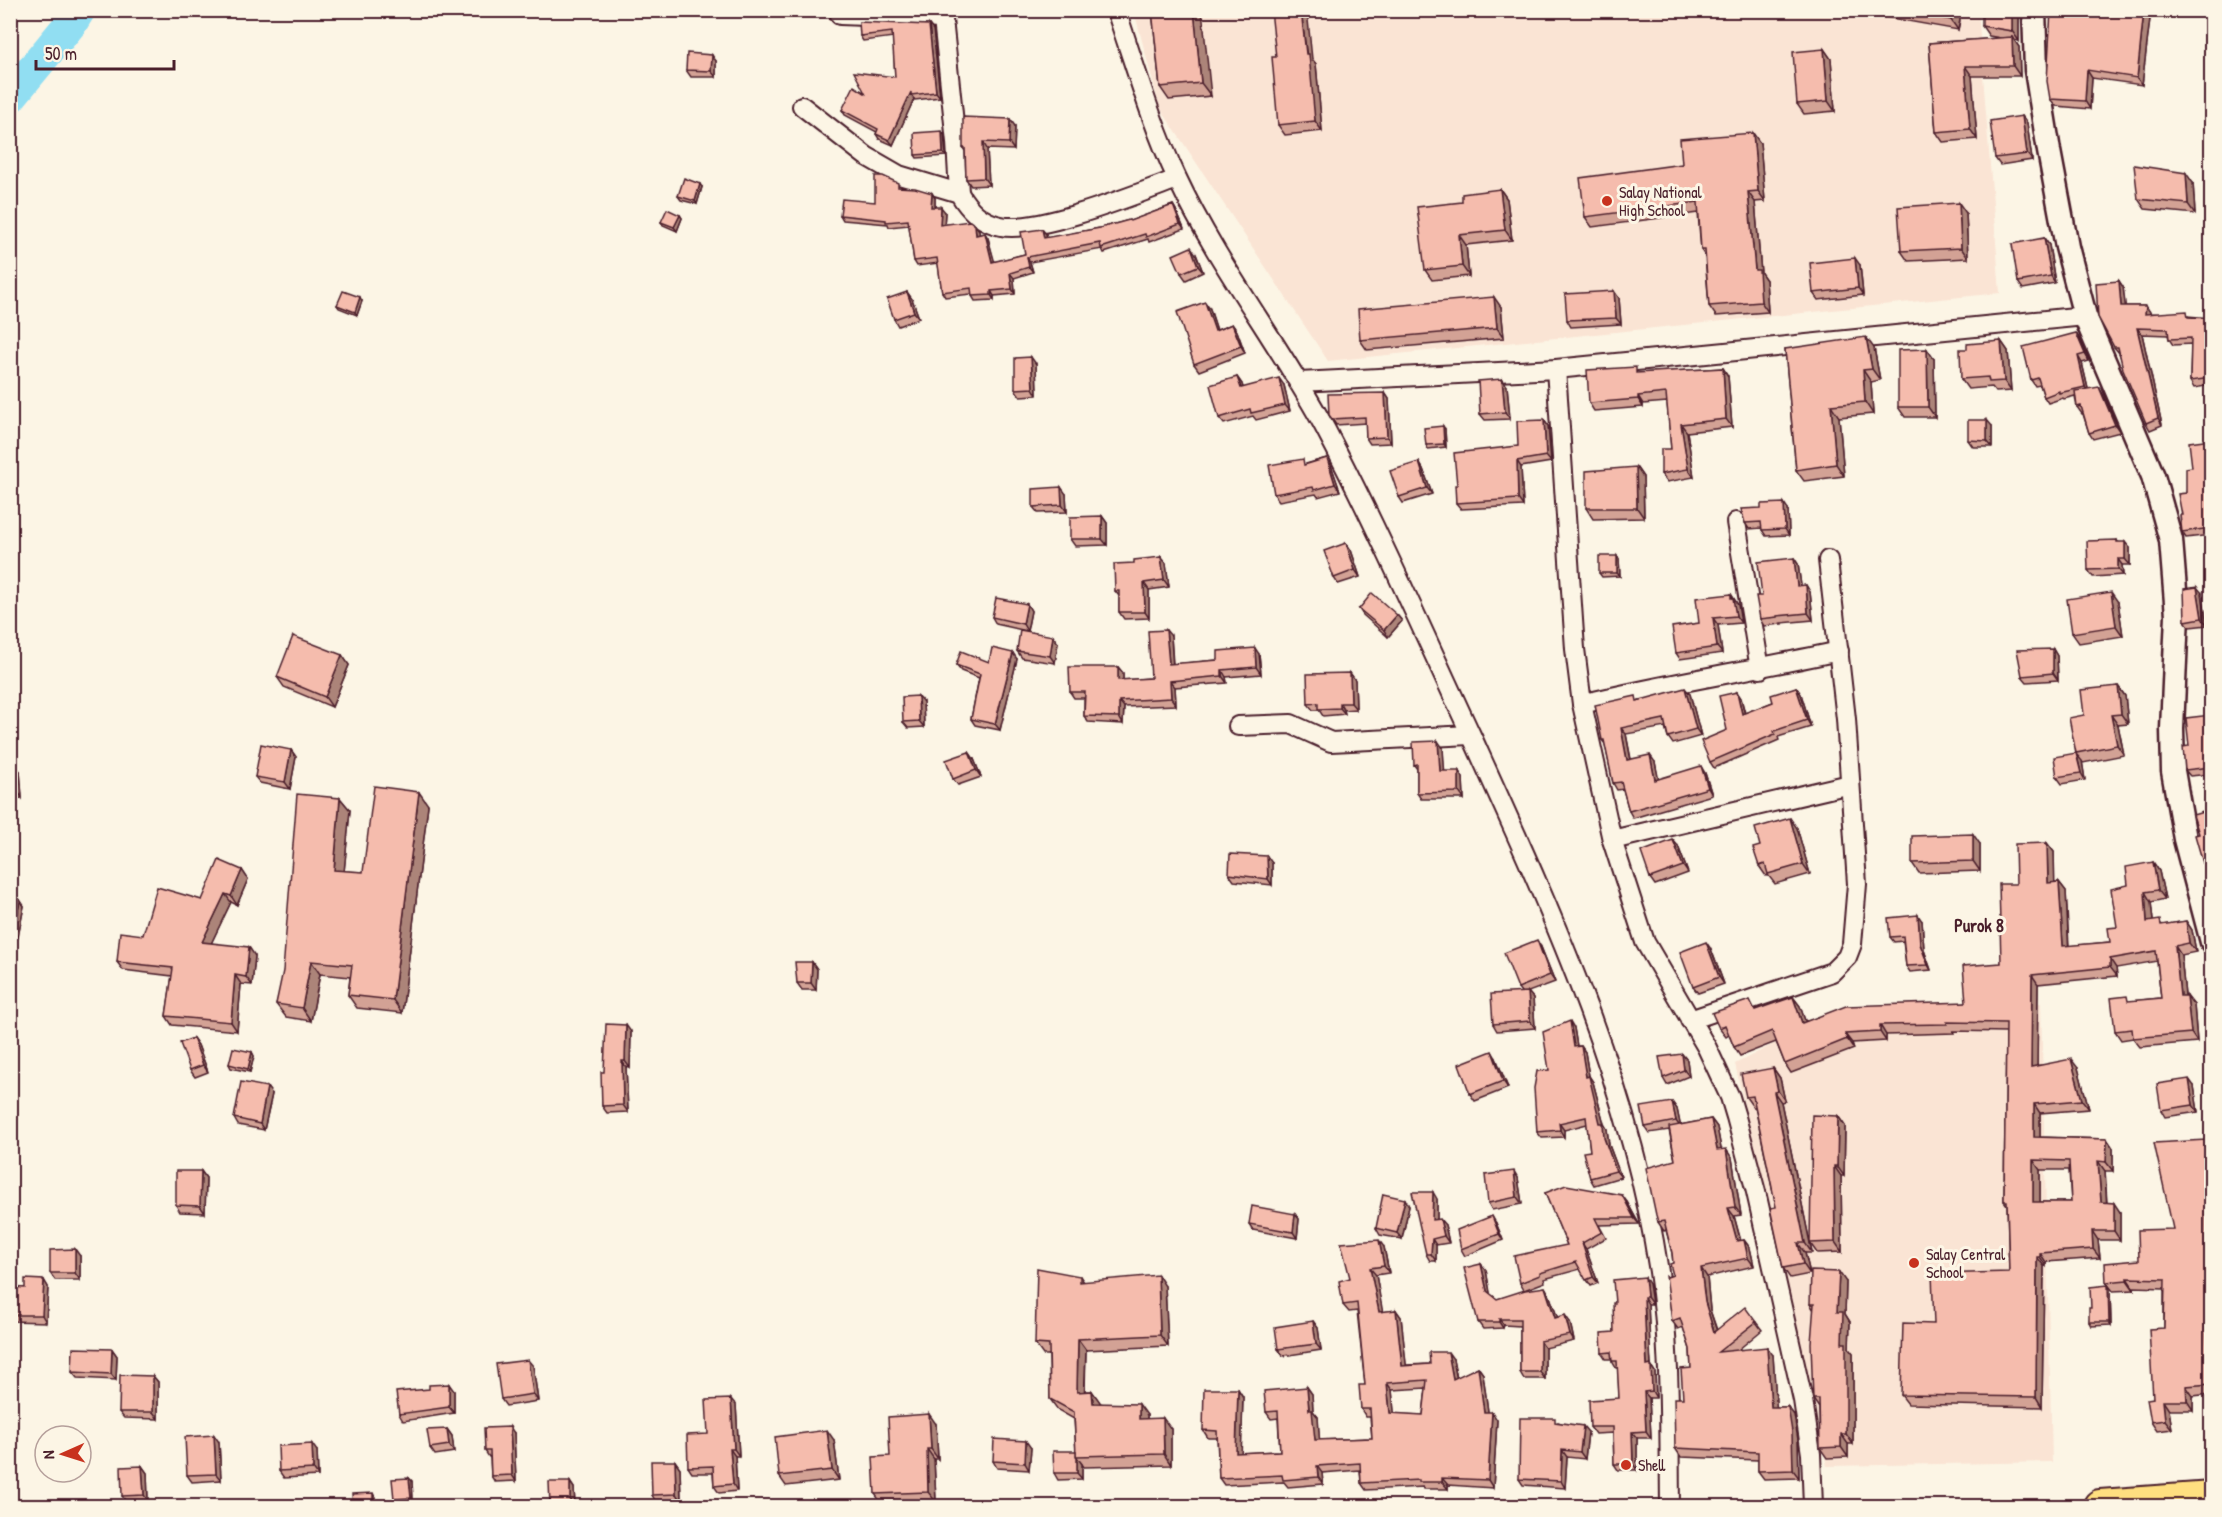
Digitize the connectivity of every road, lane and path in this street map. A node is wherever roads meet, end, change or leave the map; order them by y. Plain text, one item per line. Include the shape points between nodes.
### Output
1 (1116, 10) edge
2 (2034, 10) edge
3 (840, 15) dead end
4 (942, 15) edge
5 (802, 106) dead end
6 (1177, 179) junction
7 (959, 193) junction
8 (2085, 316) junction
9 (1556, 369) junction
10 (1299, 381) junction
11 (1736, 522) dead end
12 (1828, 560) dead end
13 (1839, 651) junction
14 (1760, 669) junction
15 (1582, 704) junction
16 (1238, 726) dead end
17 (1470, 735) junction
18 (1850, 784) junction
19 (1612, 840) junction
20 (2211, 942) edge
21 (1690, 1020) junction
22 (2211, 1498) edge
23 (1670, 1506) edge
24 (1814, 1506) edge
25 (2100, 1506) edge

1 - 6 street
2 - 8 street via 2036,70 2049,151
3 - 4 street
4 - 7 street
5 - 7 street via 866,156 898,175
6 - 7 street via 1074,214 1011,228 978,217
6 - 10 street
8 - 9 street
8 - 20 street via 2153,476 2171,540 2177,615 2173,771
9 - 10 street
9 - 15 street
10 - 17 street via 1401,578
11 - 14 street
12 - 13 street
13 - 14 street
13 - 18 street
14 - 15 street via 1650,687
15 - 19 street
16 - 17 street via 1291,724 1330,742
17 - 23 street via 1592,1016 1619,1093 1660,1274
18 - 19 street
18 - 21 street via 1857,884 1852,944 1847,957 1832,972
19 - 21 street via 1645,942
21 - 24 street via 1730,1097 1756,1192 1803,1400
22 - 25 highway

